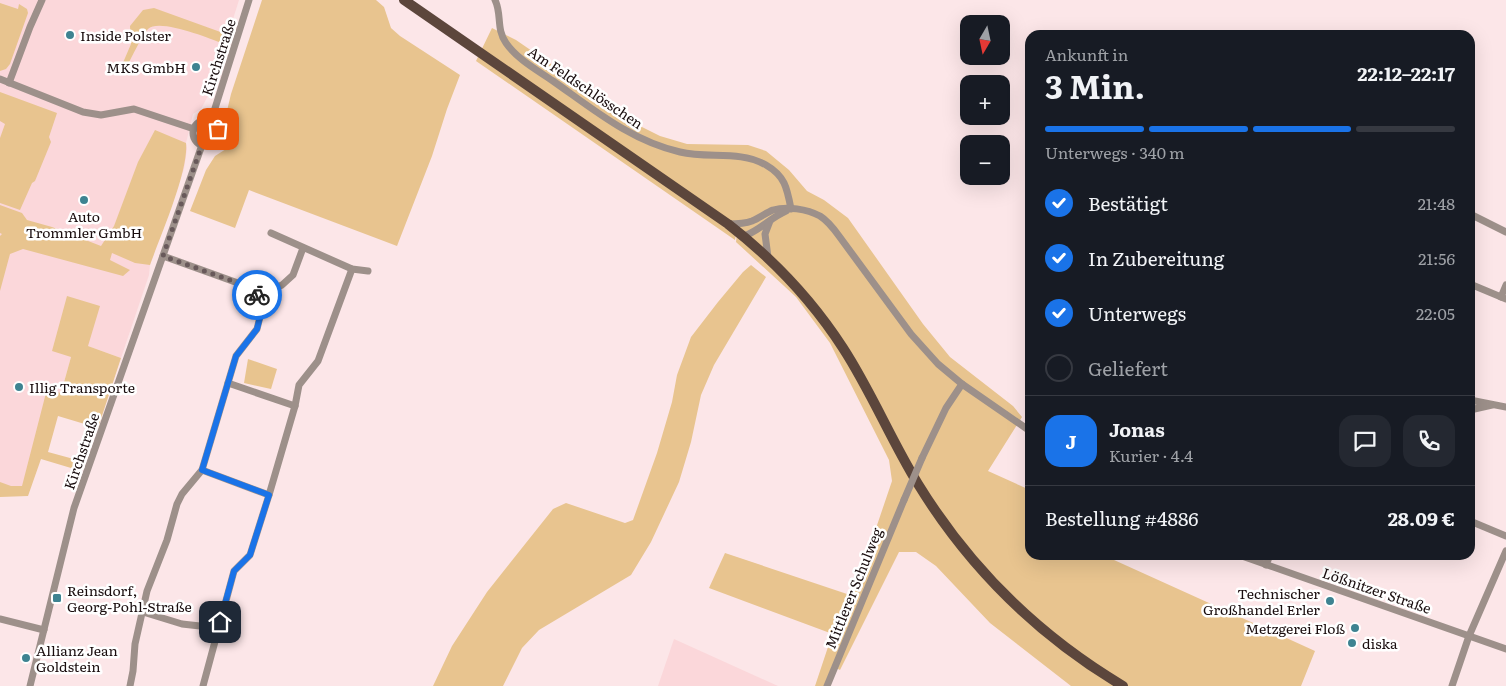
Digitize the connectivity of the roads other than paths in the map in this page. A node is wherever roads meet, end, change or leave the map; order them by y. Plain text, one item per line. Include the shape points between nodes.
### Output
1 (42, 0) edge
2 (249, 0) edge
3 (404, 0) edge
4 (495, 0) edge
5 (0, 79) edge
6 (9, 83) junction
7 (211, 121) junction
8 (194, 129) junction
9 (202, 145) junction
10 (790, 209) junction
11 (1475, 216) edge
12 (773, 218) junction
13 (752, 221) junction
14 (728, 224) junction
15 (1506, 232) edge
16 (271, 234) dead end
17 (744, 236) junction
18 (303, 248) junction
19 (163, 256) junction
20 (768, 257) junction
21 (352, 269) junction
22 (368, 271) dead end
23 (1506, 285) edge
24 (1475, 286) edge
25 (258, 296) junction
26 (1504, 298) edge
27 (228, 383) junction
28 (962, 384) junction
29 (1475, 401) edge
30 (1496, 404) junction
31 (295, 406) junction
32 (1506, 407) edge
33 (1475, 409) edge
34 (1025, 428) edge
35 (202, 470) junction
36 (269, 495) junction
37 (1475, 523) edge
38 (1506, 536) edge
39 (1506, 551) edge
40 (1252, 560) edge
41 (1268, 560) edge
42 (1266, 565) junction
43 (143, 612) junction
44 (0, 619) edge
45 (218, 628) junction
46 (44, 630) junction
47 (1469, 636) junction
48 (1506, 649) edge
49 (30, 686) edge
50 (130, 686) edge
51 (203, 686) edge
52 (827, 686) edge
53 (1123, 686) edge
54 (1452, 686) edge

1 - 6 street
2 - 7 street, Kirchstraße
3 - 14 main road
4 - 10 street, Am Feldschlösschen via 501,35 513,52 606,119 643,141 668,149 697,155 752,159 780,175
5 - 6 street
6 - 8 street via 92,114 134,109
7 - 8 street via 201,122
7 - 9 street, Kirchstraße via 218,129 218,138 211,145
8 - 9 street via 195,138
9 - 19 street, Kirchstraße
10 - 12 street
10 - 13 street via 770,211
10 - 28 street via 819,216 831,226 926,352
11 - 15 street
12 - 17 street
12 - 20 street via 765,234
13 - 14 street
13 - 17 street
14 - 17 main road
16 - 18 street
17 - 20 main road
18 - 21 street
18 - 25 street via 293,275 282,285
19 - 25 street via 249,287
19 - 46 street, Kirchstraße via 74,508
20 - 53 main road via 809,302 844,349 917,484 964,549 1033,621 1082,660
21 - 22 street
21 - 31 street via 318,362 299,386
23 - 26 street
24 - 26 street
25 - 27 street via 262,309 257,329 236,356
27 - 31 street
27 - 35 street
28 - 34 street
28 - 52 street, Mittlerer Schulweg, bridge via 946,408 922,458
29 - 30 street
30 - 32 street
30 - 33 street
31 - 36 street
35 - 36 street
35 - 43 street via 177,504
36 - 45 street via 250,555 234,571
37 - 38 street
39 - 47 street
40 - 42 street, Lößnitzer Straße
41 - 42 street
42 - 47 street, Lößnitzer Straße
43 - 45 street via 182,624
43 - 50 street
44 - 46 street
45 - 51 street
46 - 49 street, Kirchstraße
47 - 48 street, Lößnitzer Straße
47 - 54 street

